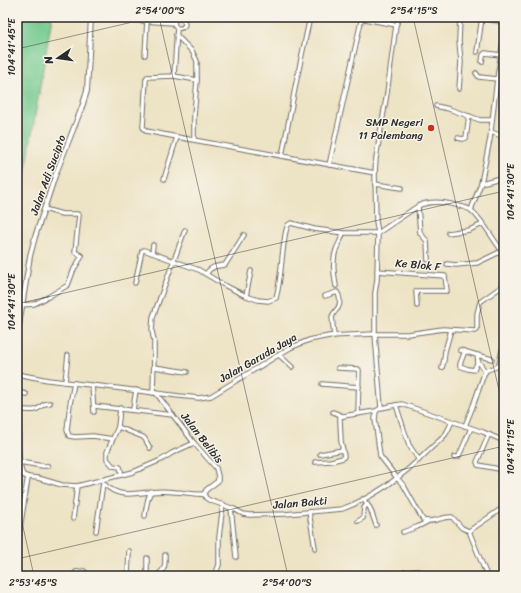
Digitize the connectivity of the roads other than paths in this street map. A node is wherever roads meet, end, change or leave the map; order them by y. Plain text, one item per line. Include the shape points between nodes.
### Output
1 (91, 17) edge
2 (98, 17) edge
3 (310, 17) edge
4 (355, 17) edge
5 (460, 17) edge
6 (474, 17) edge
7 (125, 18) edge
8 (178, 18) edge
9 (362, 18) edge
10 (482, 18) edge
11 (149, 20) edge
12 (398, 20) edge
13 (504, 22) edge
14 (174, 23) junction
15 (177, 28) junction
16 (176, 35) junction
17 (504, 35) edge
18 (477, 52) dead end
19 (145, 55) dead end
20 (501, 55) junction
21 (482, 62) dead end
22 (476, 74) dead end
23 (498, 74) junction
24 (174, 76) junction
25 (504, 77) edge
26 (497, 79) junction
27 (197, 80) junction
28 (459, 89) dead end
29 (436, 106) dead end
30 (469, 116) junction
31 (492, 120) junction
32 (491, 132) junction
33 (177, 137) junction
34 (504, 137) edge
35 (458, 138) dead end
36 (194, 139) junction
37 (282, 156) junction
38 (330, 165) junction
39 (375, 173) junction
40 (504, 177) edge
41 (164, 179) dead end
42 (481, 183) junction
43 (375, 184) junction
44 (402, 188) dead end
45 (418, 206) junction
46 (44, 209) junction
47 (471, 210) junction
48 (483, 224) junction
49 (185, 230) dead end
50 (343, 232) junction
51 (448, 233) dead end
52 (378, 234) junction
53 (244, 235) dead end
54 (153, 245) dead end
55 (503, 251) edge
56 (152, 253) junction
57 (174, 260) junction
58 (428, 260) dead end
59 (446, 264) dead end
60 (251, 271) dead end
61 (377, 271) junction
62 (206, 274) junction
63 (135, 283) dead end
64 (504, 285) edge
65 (336, 286) dead end
66 (246, 296) junction
67 (325, 296) dead end
68 (22, 305) junction
69 (417, 306) dead end
70 (451, 330) junction
71 (375, 334) junction
72 (334, 336) junction
73 (17, 338) edge
74 (504, 347) edge
75 (460, 350) dead end
76 (465, 351) junction
77 (68, 355) dead end
78 (279, 355) junction
79 (477, 356) junction
80 (492, 360) dead end
81 (478, 361) junction
82 (154, 367) junction
83 (292, 367) dead end
84 (338, 368) dead end
85 (442, 368) dead end
86 (187, 372) dead end
87 (485, 372) junction
88 (17, 374) edge
89 (65, 382) junction
90 (74, 383) junction
91 (322, 384) dead end
92 (92, 385) junction
93 (359, 387) junction
94 (136, 390) junction
95 (17, 392) edge
96 (154, 393) junction
97 (26, 394) dead end
98 (50, 403) dead end
99 (396, 405) junction
100 (94, 406) junction
101 (120, 408) junction
102 (381, 408) junction
103 (17, 409) edge
104 (133, 410) junction
105 (376, 411) junction
106 (94, 412) dead end
107 (333, 412) dead end
108 (17, 414) edge
109 (358, 414) junction
110 (173, 415) junction
111 (343, 416) junction
112 (452, 421) junction
113 (465, 426) junction
114 (118, 427) junction
115 (472, 428) junction
116 (488, 434) junction
117 (113, 439) junction
118 (504, 441) edge
119 (194, 443) junction
120 (150, 448) dead end
121 (343, 450) junction
122 (320, 454) dead end
123 (454, 457) dead end
124 (419, 460) junction
125 (19, 462) junction
126 (315, 462) dead end
127 (48, 466) dead end
128 (504, 470) edge
129 (121, 475) junction
130 (28, 477) junction
131 (397, 478) junction
132 (103, 481) junction
133 (77, 486) junction
134 (151, 491) junction
135 (204, 494) junction
136 (363, 499) junction
137 (223, 504) junction
138 (367, 504) junction
139 (504, 507) edge
140 (230, 508) junction
141 (309, 512) junction
142 (145, 516) dead end
143 (73, 519) dead end
144 (358, 521) dead end
145 (427, 522) junction
146 (376, 525) dead end
147 (96, 531) dead end
148 (469, 531) junction
149 (403, 532) dead end
150 (17, 545) edge
151 (315, 548) dead end
152 (129, 551) dead end
153 (165, 555) dead end
154 (236, 557) dead end
155 (147, 558) dead end
156 (217, 570) dead end
157 (76, 572) dead end
158 (405, 572) dead end
159 (88, 576) edge
160 (128, 576) edge
161 (147, 576) edge
162 (156, 576) edge
163 (422, 576) edge
164 (488, 576) edge

1 - 46 street, Jalan Adi Sucipto via 87,91
2 - 7 street
3 - 37 street
4 - 9 street
5 - 28 street
6 - 10 street
7 - 11 street
8 - 14 street
8 - 15 street via 182,19 184,24 180,29
9 - 12 street
9 - 38 street
10 - 13 street
10 - 18 street
11 - 14 street
11 - 19 street
12 - 39 street
14 - 15 street
15 - 16 street
16 - 24 street
16 - 27 street via 192,51 197,61
17 - 20 street
20 - 21 street via 485,53
20 - 23 street
22 - 26 street via 479,77
23 - 25 street
23 - 26 street
24 - 27 street
24 - 33 street via 147,77 143,127 146,131
26 - 31 street
27 - 36 street
29 - 30 street
30 - 31 street via 480,120
30 - 35 street via 466,138
31 - 32 street
32 - 34 street
32 - 42 street
33 - 36 street
33 - 41 street
36 - 37 street
37 - 38 street
38 - 39 street
39 - 43 street
40 - 42 street
42 - 47 street
43 - 44 street
43 - 52 street
45 - 47 street via 440,202
45 - 52 street
45 - 58 street via 420,233 427,241
46 - 68 street, Jalan Adi Sucipto via 30,256
46 - 68 street via 79,215 76,252 82,256 68,285 34,304
47 - 48 street
48 - 51 street via 469,230
48 - 55 street
49 - 57 street
50 - 52 street
50 - 65 street via 334,263
50 - 66 street via 288,224 276,298 258,300
52 - 61 street
53 - 62 street via 225,265 209,269
54 - 56 street
55 - 59 street via 477,263
56 - 57 street
56 - 63 street via 142,251
57 - 62 street
57 - 82 street via 153,317
60 - 66 street
61 - 69 street, Ke Blok F via 445,276 447,291 416,291
61 - 71 street
62 - 66 street
64 - 70 street, Jalan Garuda Jaya via 480,302 476,331
67 - 72 street via 337,292 339,295 340,302 332,314
68 - 73 street, Jalan Adi Sucipto
70 - 71 street, Jalan Garuda Jaya
70 - 85 street
71 - 72 street, Jalan Garuda Jaya
71 - 102 street
72 - 78 street, Jalan Garuda Jaya via 309,340
74 - 87 street via 499,365
75 - 76 street
76 - 79 street
76 - 81 street via 460,366 474,370
77 - 89 street
78 - 83 street
78 - 96 street, Jalan Garuda Jaya via 211,396 199,398
79 - 80 street
79 - 81 street
81 - 87 street
82 - 86 street
82 - 96 street
84 - 93 street via 358,369
87 - 113 street
88 - 89 street, Jalan Garuda Jaya
89 - 90 street, Jalan Garuda Jaya
90 - 92 street, Jalan Garuda Jaya
90 - 117 street via 67,430 69,436
91 - 93 street
92 - 94 street, Jalan Garuda Jaya
92 - 100 street
93 - 109 street
94 - 96 street, Jalan Garuda Jaya
94 - 104 street
95 - 97 street
96 - 110 street, Jalan Belibis
98 - 103 street via 44,403 38,409
99 - 102 street
99 - 112 street via 402,404
99 - 124 street via 409,445
100 - 101 street
100 - 106 street
101 - 104 street
101 - 114 street
102 - 105 street
104 - 110 street
105 - 109 street
105 - 131 street via 380,456
107 - 111 street
108 - 125 street
109 - 111 street
110 - 119 street, Jalan Belibis
111 - 121 street via 340,417
112 - 113 street
112 - 124 street, Jalan Bakti via 445,435
113 - 115 street
114 - 117 street
114 - 120 street via 143,437
115 - 116 street
115 - 123 street via 460,456
116 - 118 street
116 - 128 street via 478,465
117 - 129 street via 107,452 108,459 113,466 120,467
119 - 129 street via 162,460
119 - 135 street, Jalan Belibis via 216,468 218,476 218,481
121 - 122 street
121 - 126 street via 344,458
124 - 131 street, Jalan Bakti
125 - 127 street
125 - 130 street via 21,474
129 - 132 street
130 - 133 street
130 - 150 street
131 - 136 street, Jalan Bakti
131 - 145 street via 423,520
132 - 133 street
132 - 134 street via 111,490 121,493
132 - 147 street
133 - 143 street
134 - 135 street
134 - 142 street
135 - 137 street, Jalan Bakti via 206,498
136 - 138 street
136 - 141 street, Jalan Bakti via 342,508
137 - 140 street, Jalan Bakti
137 - 156 street
138 - 144 street via 363,518
138 - 146 street
139 - 148 street
140 - 141 street, Jalan Bakti via 249,515
140 - 154 street
141 - 151 street
145 - 148 street via 448,516
145 - 149 street
148 - 164 street
152 - 160 street
153 - 162 street via 165,566
155 - 161 street
157 - 159 street via 84,572
158 - 163 street via 418,571

